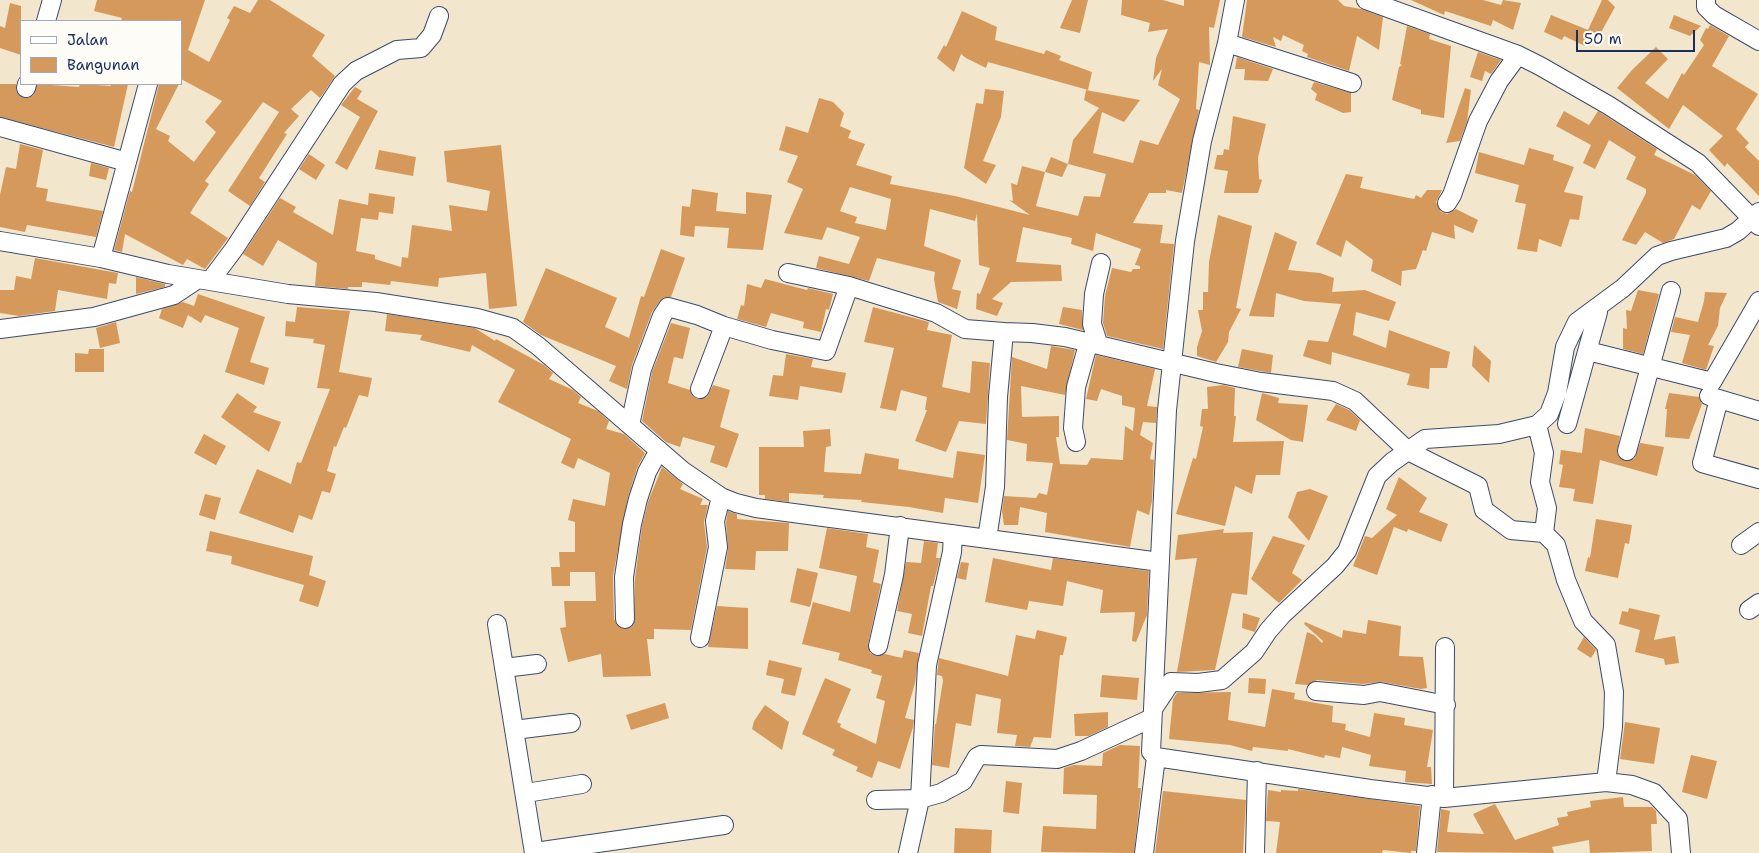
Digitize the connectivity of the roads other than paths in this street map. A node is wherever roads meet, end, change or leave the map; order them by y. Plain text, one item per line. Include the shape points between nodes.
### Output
1 (52, 0) edge
2 (1235, 0) edge
3 (1366, 0) edge
4 (1706, 0) edge
5 (439, 16) dead end
6 (46, 20) edge
7 (1759, 42) edge
8 (1227, 43) junction
9 (1518, 55) junction
10 (1352, 83) dead end
11 (148, 85) edge
12 (0, 127) edge
13 (127, 162) junction
14 (1447, 203) dead end
15 (1756, 218) edge
16 (0, 241) edge
17 (101, 258) junction
18 (1101, 263) dead end
19 (788, 273) dead end
20 (204, 280) junction
21 (849, 286) junction
22 (1671, 291) dead end
23 (1759, 301) edge
24 (1598, 312) dead end
25 (724, 326) junction
26 (0, 329) edge
27 (1004, 332) junction
28 (1094, 342) junction
29 (1588, 351) junction
30 (1172, 362) junction
31 (1650, 366) junction
32 (700, 389) dead end
33 (1713, 392) junction
34 (1759, 412) edge
35 (1568, 424) dead end
36 (630, 425) junction
37 (1537, 425) junction
38 (1076, 442) dead end
39 (659, 450) junction
40 (1408, 451) junction
41 (1627, 451) dead end
42 (1693, 454) dead end
43 (1759, 479) edge
44 (721, 498) junction
45 (900, 526) junction
46 (1759, 532) edge
47 (1544, 533) junction
48 (953, 534) junction
49 (987, 540) junction
50 (1741, 545) dead end
51 (1160, 562) junction
52 (624, 619) dead end
53 (497, 624) dead end
54 (700, 638) dead end
55 (878, 646) dead end
56 (1445, 647) dead end
57 (536, 664) dead end
58 (504, 668) junction
59 (1316, 691) dead end
60 (1446, 705) junction
61 (1152, 713) junction
62 (571, 723) dead end
63 (514, 730) junction
64 (1156, 757) junction
65 (1257, 771) junction
66 (1606, 782) junction
67 (582, 784) dead end
68 (526, 793) junction
69 (1438, 796) junction
70 (920, 799) junction
71 (876, 800) dead end
72 (724, 825) dead end
73 (534, 853) edge
74 (908, 853) edge
75 (1144, 853) edge
76 (1255, 853) edge
77 (1426, 853) edge
78 (1681, 853) edge

1 - 6 street
2 - 8 street
3 - 9 street
4 - 7 street via 1706,6 1714,15
5 - 20 street via 432,35 421,48 397,50 356,71 342,84 234,249
8 - 10 street
8 - 30 street via 1202,141 1184,241
9 - 14 street via 1499,81 1478,121
9 - 15 street via 1608,105 1698,163
11 - 13 street
12 - 13 street
13 - 17 street
15 - 37 street via 1726,238 1657,256 1623,288 1577,322 1565,347 1557,393 1549,414
16 - 17 street
17 - 20 street
18 - 28 street via 1094,294
19 - 21 street
20 - 26 street via 174,295 94,317
20 - 36 street via 477,318 513,328
21 - 25 street via 826,351
21 - 27 street via 936,314 965,329
22 - 31 street
23 - 33 street
24 - 29 street
25 - 32 street
25 - 36 street via 668,307 642,369
27 - 28 street
27 - 49 street via 998,397 996,487
28 - 30 street
28 - 38 street via 1076,387
29 - 31 street
29 - 35 street
30 - 40 street via 1261,382 1333,391 1355,401
30 - 51 street
31 - 33 street
31 - 41 street
33 - 34 street
33 - 42 street
33 - 43 street via 1702,462
36 - 39 street
37 - 40 street via 1499,434 1425,439
37 - 47 street via 1544,453 1540,482 1547,508
39 - 44 street
39 - 52 street via 647,472 632,524 624,577
40 - 47 street via 1478,486 1484,510 1511,530
40 - 61 street via 1377,476 1347,551 1282,615 1254,652 1222,680 1171,682
44 - 45 street via 756,508
44 - 54 street via 715,521 718,547
45 - 48 street
45 - 55 street via 894,575
46 - 50 street
47 - 66 street via 1556,545 1583,621 1606,645 1614,692
48 - 49 street
48 - 70 street via 952,552 927,665
49 - 51 street
51 - 61 street
53 - 58 street
56 - 60 street
57 - 58 street
58 - 63 street
59 - 60 street via 1364,695 1380,692
60 - 69 street
61 - 64 street via 1151,752
61 - 70 street via 1081,751 1057,759 977,756 963,781 941,793
62 - 63 street
63 - 68 street
64 - 65 street
64 - 75 street
65 - 69 street via 1370,790
65 - 76 street
66 - 69 street
66 - 78 street via 1632,784 1654,793 1665,803 1678,819
67 - 68 street
68 - 73 street
69 - 77 street
70 - 71 street
70 - 74 street
72 - 73 street

